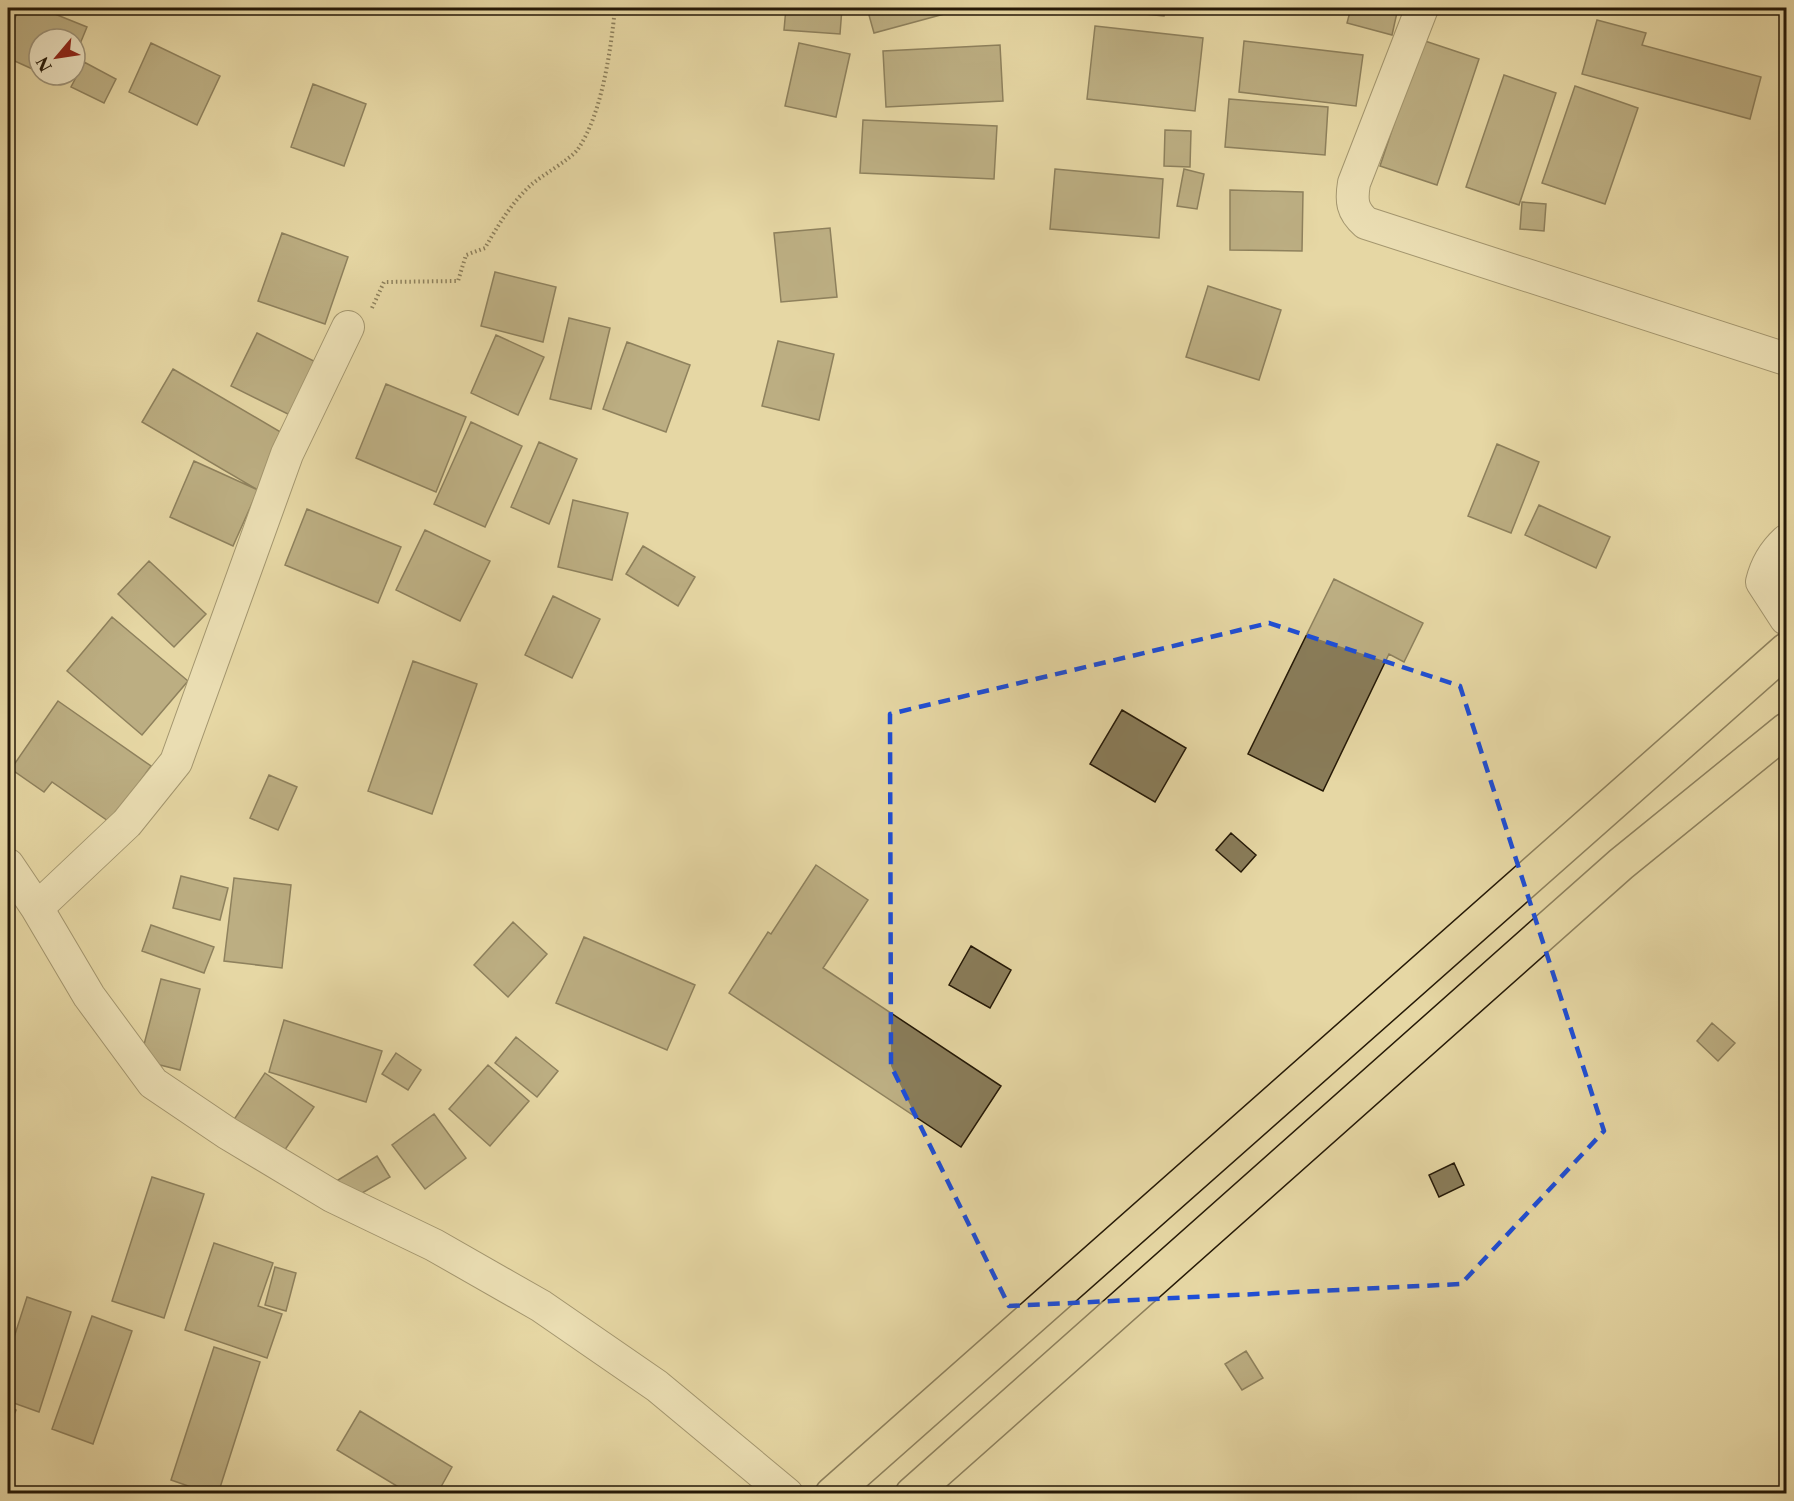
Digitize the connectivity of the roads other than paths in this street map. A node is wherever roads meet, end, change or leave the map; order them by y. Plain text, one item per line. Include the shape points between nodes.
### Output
1 (1422, 8) edge
2 (348, 327) road end
3 (1786, 359) edge
4 (1786, 541) edge
5 (1786, 620) edge
6 (1786, 650) edge
7 (1786, 730) edge
8 (8, 865) edge
9 (37, 908) junction
10 (787, 1494) edge
11 (832, 1494) edge
12 (912, 1494) edge

1 - 3 street via 1354,183 1352,198 1358,216 1366,223
2 - 9 street via 288,454 176,762 127,823
4 - 5 street via 1766,566 1761,582
6 - 11 highway
7 - 12 highway via 1621,864
8 - 9 street
9 - 10 street via 89,996 153,1083 332,1196 434,1245 540,1306 657,1386

